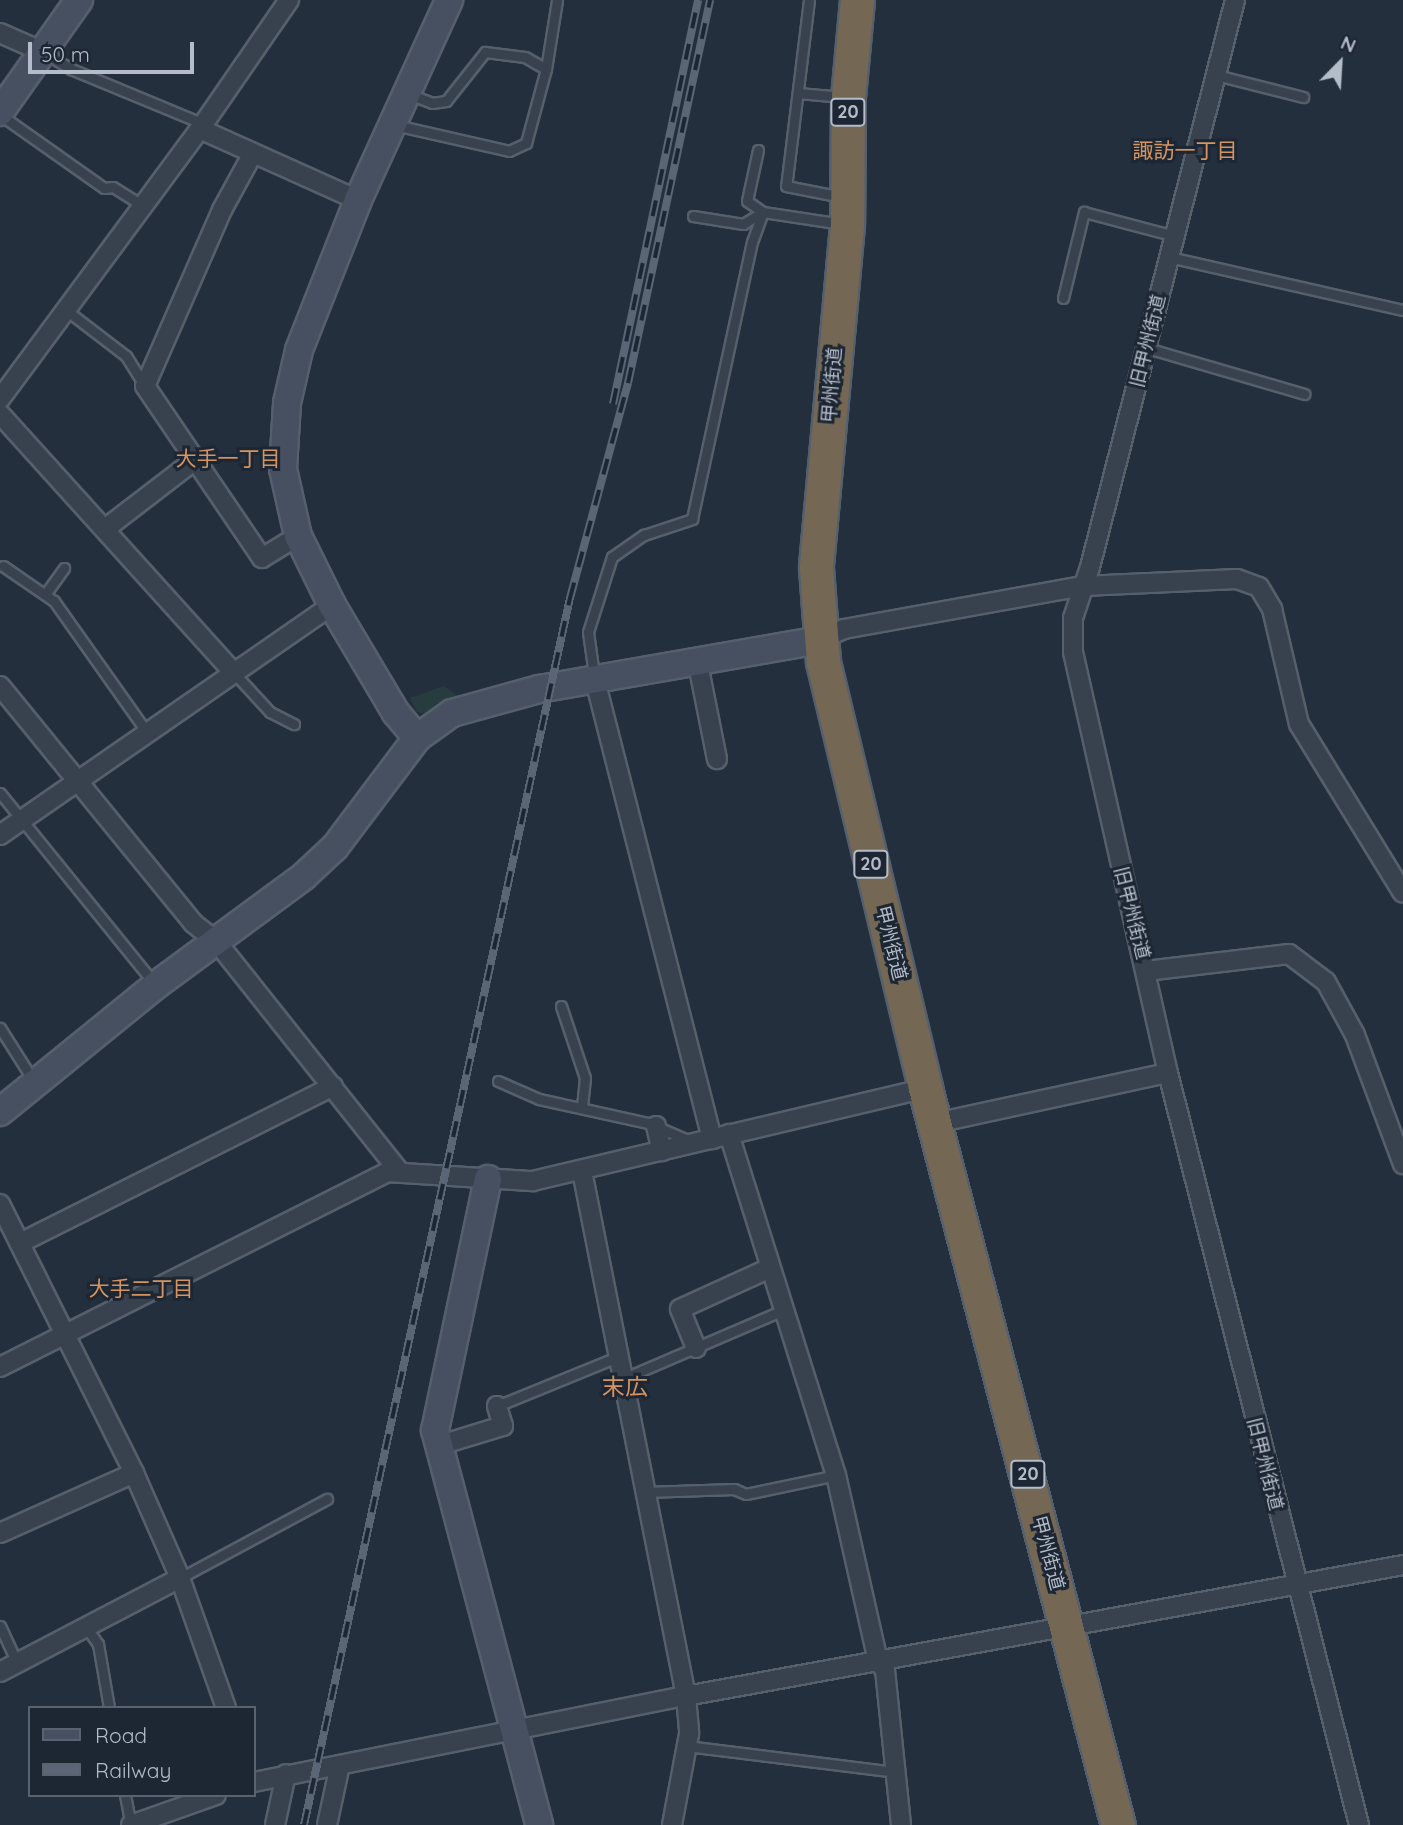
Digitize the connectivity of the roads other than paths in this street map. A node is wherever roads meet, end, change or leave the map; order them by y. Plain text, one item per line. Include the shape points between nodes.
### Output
1 (79, 0) edge
2 (289, 0) edge
3 (449, 0) edge
4 (556, 0) edge
5 (809, 0) edge
6 (857, 0) edge
7 (1235, 0) edge
8 (0, 33) edge
9 (43, 52) junction
10 (546, 69) junction
11 (1216, 75) junction
12 (798, 93) junction
13 (407, 94) junction
14 (848, 97) junction
15 (1303, 97) dead end
16 (0, 114) edge
17 (392, 124) junction
18 (202, 127) junction
19 (758, 150) dead end
20 (253, 155) junction
21 (358, 200) junction
22 (143, 206) junction
23 (847, 211) junction
24 (763, 212) junction
25 (693, 216) dead end
26 (1175, 236) junction
27 (1169, 257) junction
28 (1063, 298) dead end
29 (66, 310) junction
30 (1403, 310) edge
31 (1147, 348) junction
32 (145, 386) junction
33 (1304, 394) dead end
34 (0, 399) edge
35 (0, 414) edge
36 (195, 460) junction
37 (105, 529) junction
38 (298, 536) junction
39 (3, 566) dead end
40 (64, 568) dead end
41 (1083, 586) junction
42 (46, 593) junction
43 (332, 605) junction
44 (820, 640) junction
45 (698, 664) junction
46 (234, 674) junction
47 (595, 680) junction
48 (0, 687) edge
49 (293, 724) dead end
50 (148, 734) junction
51 (417, 738) junction
52 (717, 759) dead end
53 (78, 782) junction
54 (0, 793) edge
55 (23, 820) junction
56 (0, 835) edge
57 (1403, 893) edge
58 (216, 941) junction
59 (1146, 971) junction
60 (155, 986) junction
61 (561, 1006) dead end
62 (0, 1028) edge
63 (1168, 1073) junction
64 (499, 1081) dead end
65 (36, 1084) junction
66 (333, 1086) junction
67 (925, 1088) junction
68 (582, 1108) junction
69 (0, 1112) edge
70 (936, 1123) junction
71 (656, 1126) junction
72 (712, 1139) junction
73 (662, 1151) junction
74 (1403, 1164) edge
75 (398, 1170) junction
76 (582, 1171) junction
77 (488, 1179) junction
78 (0, 1204) edge
79 (19, 1243) junction
80 (770, 1268) junction
81 (783, 1310) junction
82 (66, 1334) junction
83 (696, 1348) junction
84 (617, 1357) junction
85 (0, 1367) edge
86 (622, 1379) junction
87 (497, 1406) joint
88 (437, 1446) junction
89 (134, 1474) junction
90 (836, 1475) junction
91 (644, 1492) junction
92 (327, 1499) dead end
93 (0, 1532) edge
94 (1403, 1565) edge
95 (180, 1578) junction
96 (1295, 1585) junction
97 (0, 1626) edge
98 (1067, 1626) junction
99 (86, 1627) junction
100 (878, 1661) junction
101 (17, 1663) junction
102 (0, 1672) edge
103 (687, 1696) junction
104 (109, 1706) edge
105 (225, 1706) edge
106 (514, 1732) junction
107 (687, 1746) junction
108 (340, 1766) junction
109 (896, 1772) junction
110 (286, 1774) junction
111 (256, 1782) edge
112 (125, 1797) edge
113 (210, 1797) edge
114 (131, 1825) edge
115 (275, 1825) edge
116 (327, 1825) edge
117 (539, 1825) edge
118 (672, 1825) edge
119 (901, 1825) edge
120 (1118, 1825) edge
121 (1359, 1825) edge

1 - 9 street
2 - 18 street
3 - 13 street
4 - 10 lane
5 - 12 lane
6 - 14 highway, 甲州街道 / 20
7 - 11 street, 旧甲州街道
8 - 9 street
9 - 16 street
9 - 18 lane
10 - 13 lane via 525,57 485,52 446,100 432,103
10 - 17 lane via 526,143 509,151
11 - 15 lane
11 - 26 street, 旧甲州街道
12 - 14 lane
12 - 23 lane via 786,186
13 - 17 street
14 - 23 highway, 甲州街道 / 20
16 - 22 lane via 104,188 113,187
17 - 21 street
18 - 20 street
18 - 22 street
19 - 24 lane via 747,201
20 - 21 street
20 - 32 street via 222,210
21 - 38 street via 299,350 287,403 284,469
22 - 29 street
23 - 24 lane
23 - 44 highway, 甲州街道 / 20 via 816,568
24 - 25 lane via 743,224
24 - 47 lane via 752,242 692,519 644,535 612,557 588,632
26 - 27 street, 旧甲州街道
26 - 28 lane via 1084,212
27 - 30 lane
27 - 31 street, 旧甲州街道
29 - 32 lane via 126,356
29 - 34 street
31 - 33 lane
31 - 41 street, 旧甲州街道
32 - 36 street
35 - 37 street
36 - 37 street
36 - 38 street via 262,558
37 - 46 street
38 - 43 street
39 - 42 lane
40 - 42 lane
41 - 44 street via 844,629
41 - 57 street via 1237,579 1259,587 1272,609 1298,724
41 - 59 street, 旧甲州街道 via 1073,618 1073,652
42 - 50 lane
43 - 46 street
43 - 51 street via 396,713
44 - 45 street
44 - 67 highway, 甲州街道 / 20
45 - 47 street
45 - 52 street
46 - 49 lane via 270,712
46 - 50 street
47 - 51 street via 464,709
47 - 72 street
48 - 53 street
50 - 53 street
51 - 58 street via 335,847 304,876
53 - 55 street
53 - 58 street via 192,923
54 - 55 lane
55 - 56 street
55 - 60 lane
58 - 60 street
58 - 66 street
59 - 63 street, 旧甲州街道
59 - 74 street via 1289,954 1326,982 1355,1035
60 - 65 street
61 - 68 lane via 584,1078
62 - 65 lane
63 - 70 street
63 - 96 street, 旧甲州街道
64 - 68 lane via 539,1099
65 - 69 street
66 - 75 street
66 - 79 street
67 - 70 highway, 甲州街道 / 20
67 - 72 street
68 - 71 lane
70 - 98 highway, 甲州街道 / 20
71 - 72 lane
71 - 73 street
72 - 73 street
72 - 80 street
73 - 76 street
75 - 77 street
75 - 82 street
76 - 77 street via 533,1181
76 - 84 street
77 - 88 street via 435,1430
78 - 79 street
79 - 82 street
80 - 81 street
80 - 83 street via 680,1309
81 - 83 lane
81 - 90 street
82 - 85 street
82 - 89 street
83 - 86 lane
84 - 86 street
84 - 87 lane
86 - 91 street
87 - 88 street via 503,1426
88 - 106 street
89 - 93 street
89 - 95 street
90 - 91 lane via 746,1494 734,1489
90 - 100 street
91 - 103 street
92 - 95 lane
94 - 96 street
95 - 99 street
95 - 105 street
96 - 98 street
96 - 121 street, 旧甲州街道
97 - 101 lane
98 - 100 street
98 - 120 highway, 甲州街道 / 20
99 - 101 street
99 - 104 lane via 97,1644
100 - 103 street
100 - 109 street via 885,1670
101 - 102 street
103 - 106 street
103 - 107 street
106 - 108 street
106 - 117 street
107 - 109 lane
107 - 118 street
108 - 110 street
108 - 116 street
109 - 119 street
110 - 111 street
110 - 115 street
112 - 114 lane
113 - 114 street

